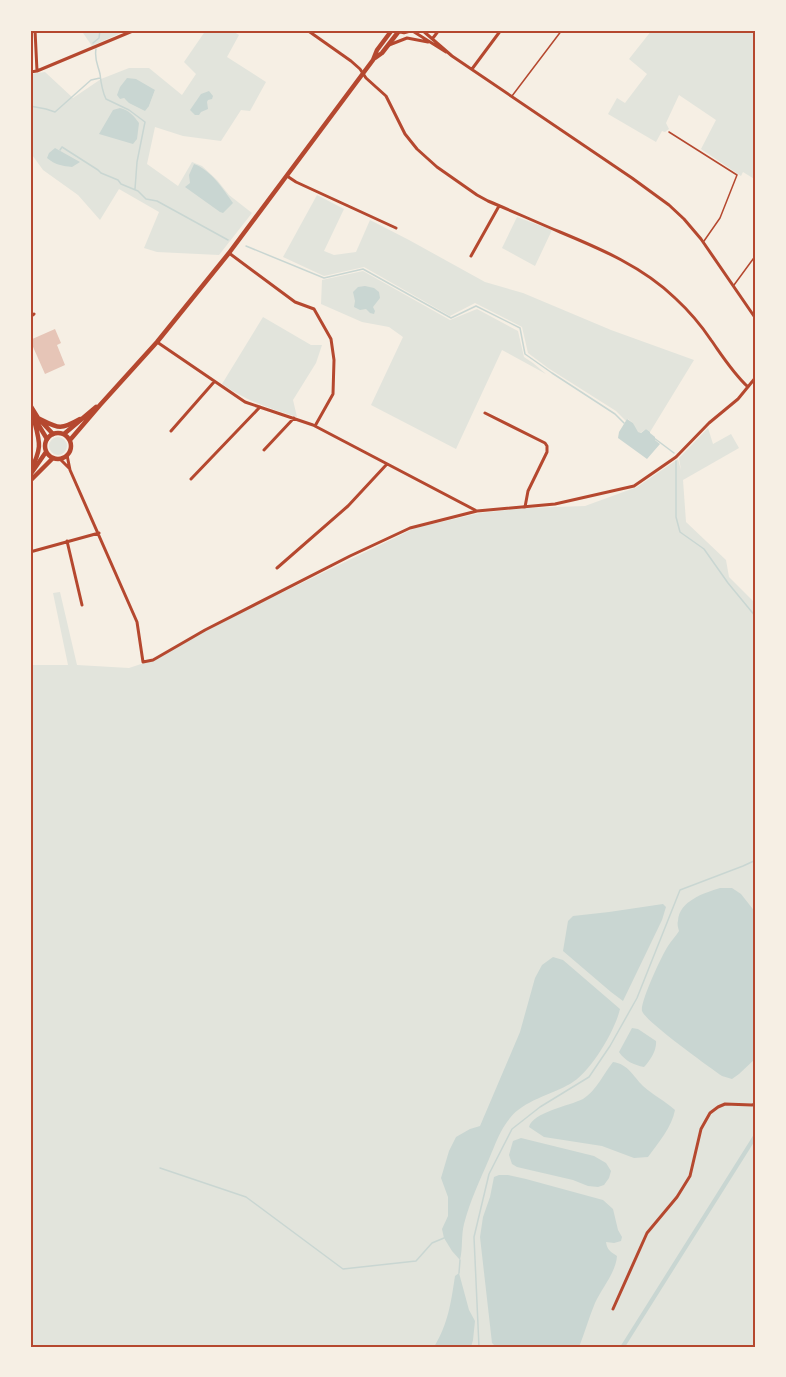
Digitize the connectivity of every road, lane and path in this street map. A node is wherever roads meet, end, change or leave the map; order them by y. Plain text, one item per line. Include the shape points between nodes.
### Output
1 (35, 30) edge
2 (135, 30) edge
3 (307, 30) edge
4 (392, 30) edge
5 (411, 30) edge
6 (422, 30) edge
7 (439, 30) edge
8 (501, 30) edge
9 (562, 30) edge
10 (398, 31) edge
11 (431, 41) junction
12 (387, 46) junction
13 (373, 60) junction
14 (472, 69) junction
15 (37, 71) junction
16 (30, 72) edge
17 (363, 73) junction
18 (512, 96) junction
19 (669, 132) dead end
20 (287, 176) junction
21 (499, 206) junction
22 (396, 228) dead end
23 (703, 242) junction
24 (230, 253) junction
25 (756, 255) edge
26 (471, 256) dead end
27 (733, 286) junction
28 (756, 319) edge
29 (157, 342) junction
30 (756, 376) edge
31 (214, 382) junction
32 (748, 387) junction
33 (30, 405) edge
34 (100, 405) junction
35 (260, 407) junction
36 (485, 413) dead end
37 (34, 415) edge
38 (84, 417) junction
39 (294, 418) junction
40 (315, 426) junction
41 (171, 431) dead end
42 (53, 434) junction
43 (63, 434) junction
44 (47, 439) junction
45 (70, 440) junction
46 (264, 450) dead end
47 (46, 453) junction
48 (67, 455) junction
49 (53, 458) junction
50 (60, 459) junction
51 (387, 464) junction
52 (70, 470) junction
53 (30, 474) edge
54 (191, 479) dead end
55 (30, 481) edge
56 (525, 507) junction
57 (477, 511) junction
58 (99, 532) junction
59 (68, 542) junction
60 (30, 552) edge
61 (277, 568) dead end
62 (82, 605) dead end
63 (756, 1104) edge
64 (613, 1309) dead end

1 - 15 street
2 - 15 street
3 - 17 street
4 - 13 main road
5 - 10 main road
5 - 11 street
6 - 11 street
7 - 11 street
8 - 14 street
9 - 18 lane
10 - 12 main road
11 - 12 street via 401,39
11 - 14 street
12 - 13 main road
13 - 17 main road
14 - 18 street
15 - 16 street
17 - 20 main road
17 - 21 street via 386,96 417,149 477,195
18 - 23 street via 659,197
19 - 23 lane via 737,176 720,218
20 - 22 street
20 - 24 main road
21 - 26 street
21 - 32 street via 605,251 654,280 687,311
23 - 27 street
24 - 29 main road
24 - 40 street via 295,303 314,309 331,339 333,394
25 - 27 lane
27 - 28 street
29 - 31 street
29 - 34 main road
30 - 32 street
31 - 35 street
31 - 41 street
32 - 56 street via 676,457 634,486
33 - 37 main road
34 - 38 main road
34 - 45 main road
35 - 39 street
35 - 54 street
36 - 56 street via 548,446
37 - 38 main road via 61,427
37 - 42 main road
37 - 44 main road
37 - 53 main road via 40,446
38 - 43 main road
39 - 40 street
39 - 46 street
40 - 51 street
42 - 43 main road
42 - 44 main road
43 - 45 main road
44 - 47 main road
45 - 48 main road
47 - 49 main road
47 - 53 main road
48 - 50 main road
48 - 52 street
49 - 50 main road
49 - 55 main road
50 - 52 street
51 - 57 street
51 - 61 street via 348,506
52 - 58 street
56 - 57 street
57 - 58 street via 411,528 143,662 137,622
58 - 59 street
59 - 60 street
59 - 62 street
63 - 64 street via 725,1104 710,1113 701,1129 690,1176 647,1233

